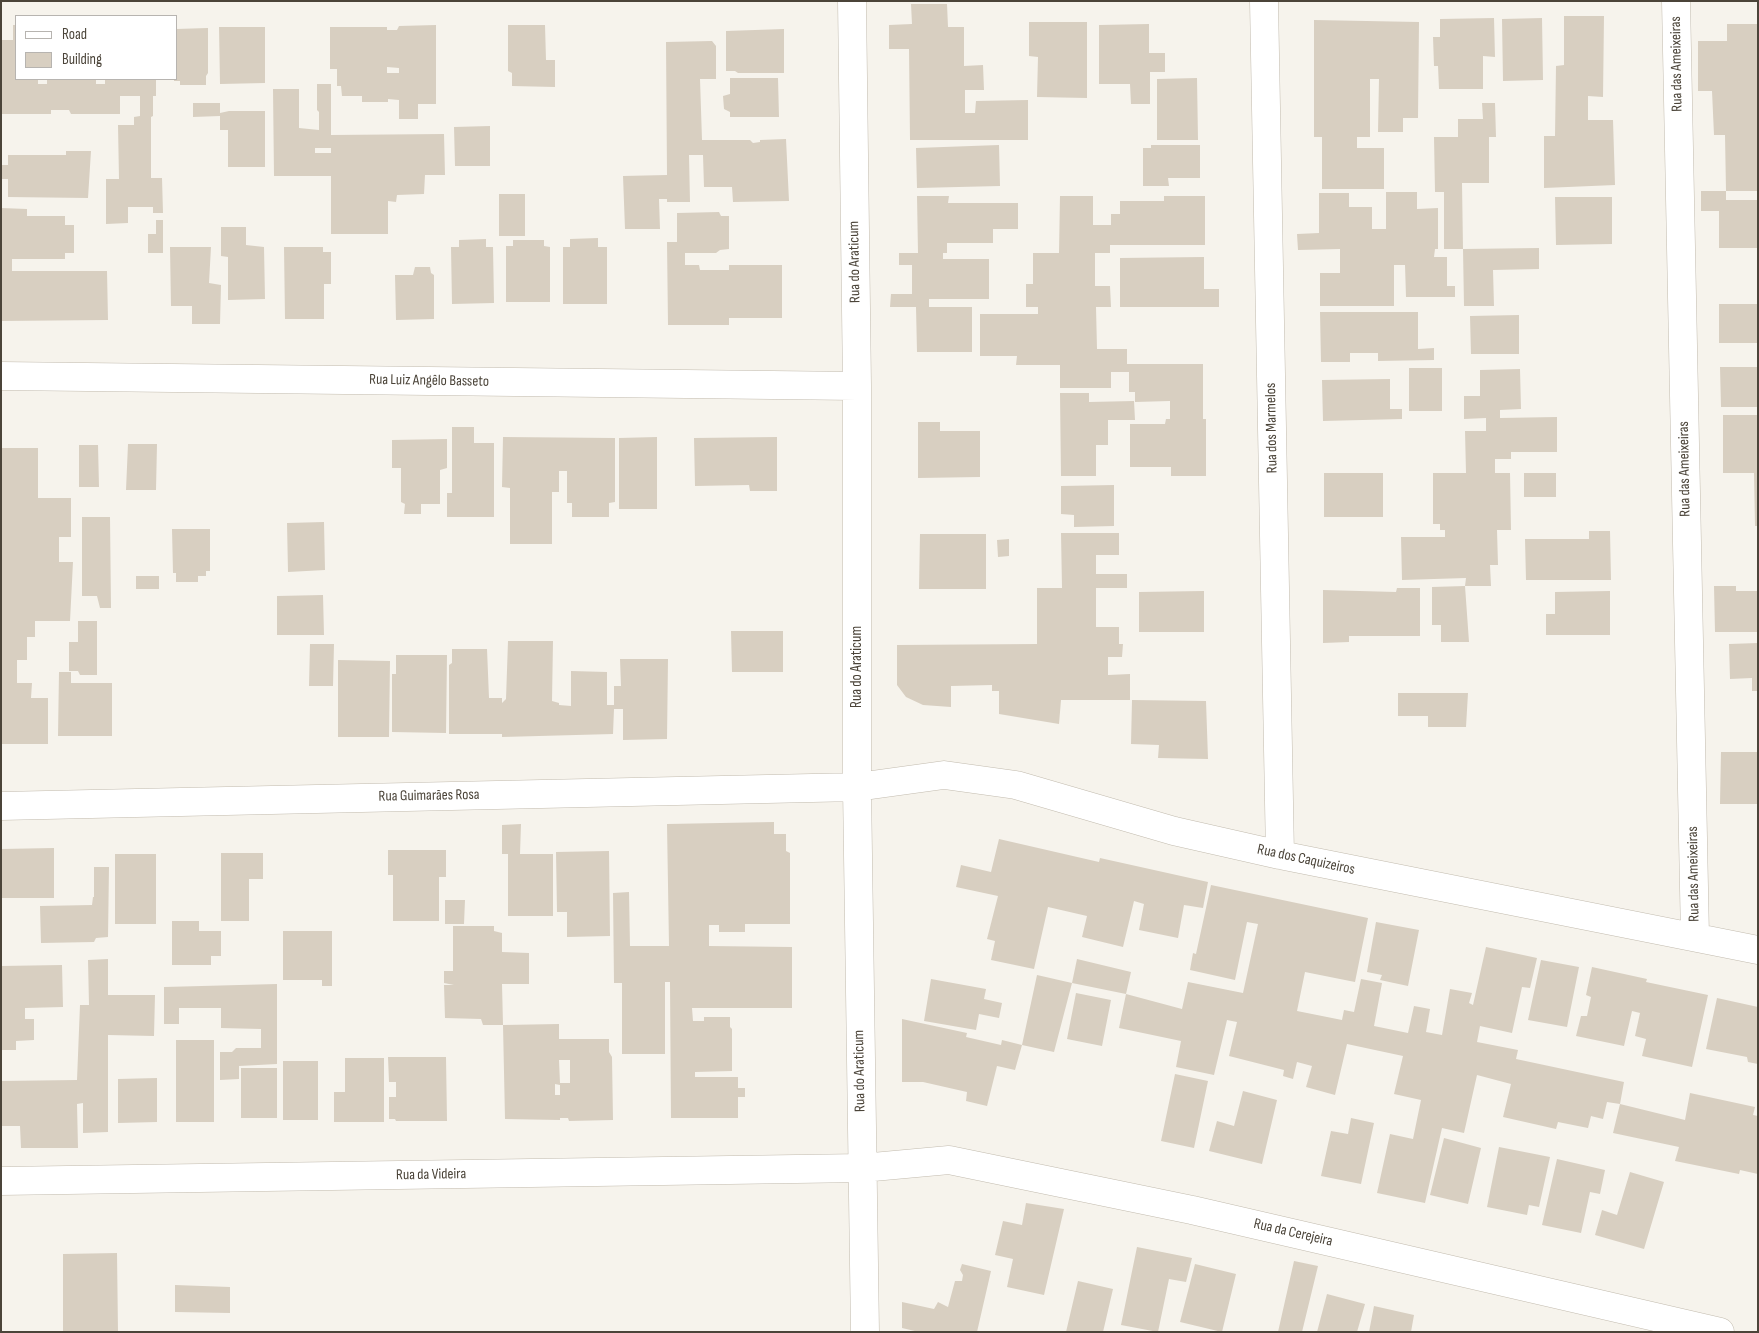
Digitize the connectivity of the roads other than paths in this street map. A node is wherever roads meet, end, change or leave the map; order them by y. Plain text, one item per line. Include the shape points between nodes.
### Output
1 (852, 1) edge
2 (1264, 1) edge
3 (1676, 1) edge
4 (1, 376) edge
5 (856, 386) junction
6 (856, 786) junction
7 (1, 806) edge
8 (1280, 855) junction
9 (1695, 937) junction
10 (1758, 950) edge
11 (862, 1168) junction
12 (1, 1181) edge
13 (865, 1332) edge
14 (1720, 1332) edge

1 - 5 street, Rua do Araticum
2 - 8 street, Rua dos Marmelos
3 - 9 street, Rua das Ameixeiras
4 - 5 street, Rua Luiz Angêlo Basseto
5 - 6 street, Rua do Araticum
6 - 7 street, Rua Guimarães Rosa
6 - 8 street, Rua dos Caquizeiros via 944,775 1016,785 1174,831
6 - 11 street, Rua do Araticum
8 - 9 street, Rua dos Caquizeiros
9 - 10 street, Rua dos Caquizeiros
11 - 12 street, Rua da Videira
11 - 13 street, Rua do Araticum
11 - 14 street, Rua da Cerejeira via 949,1160 1192,1210

